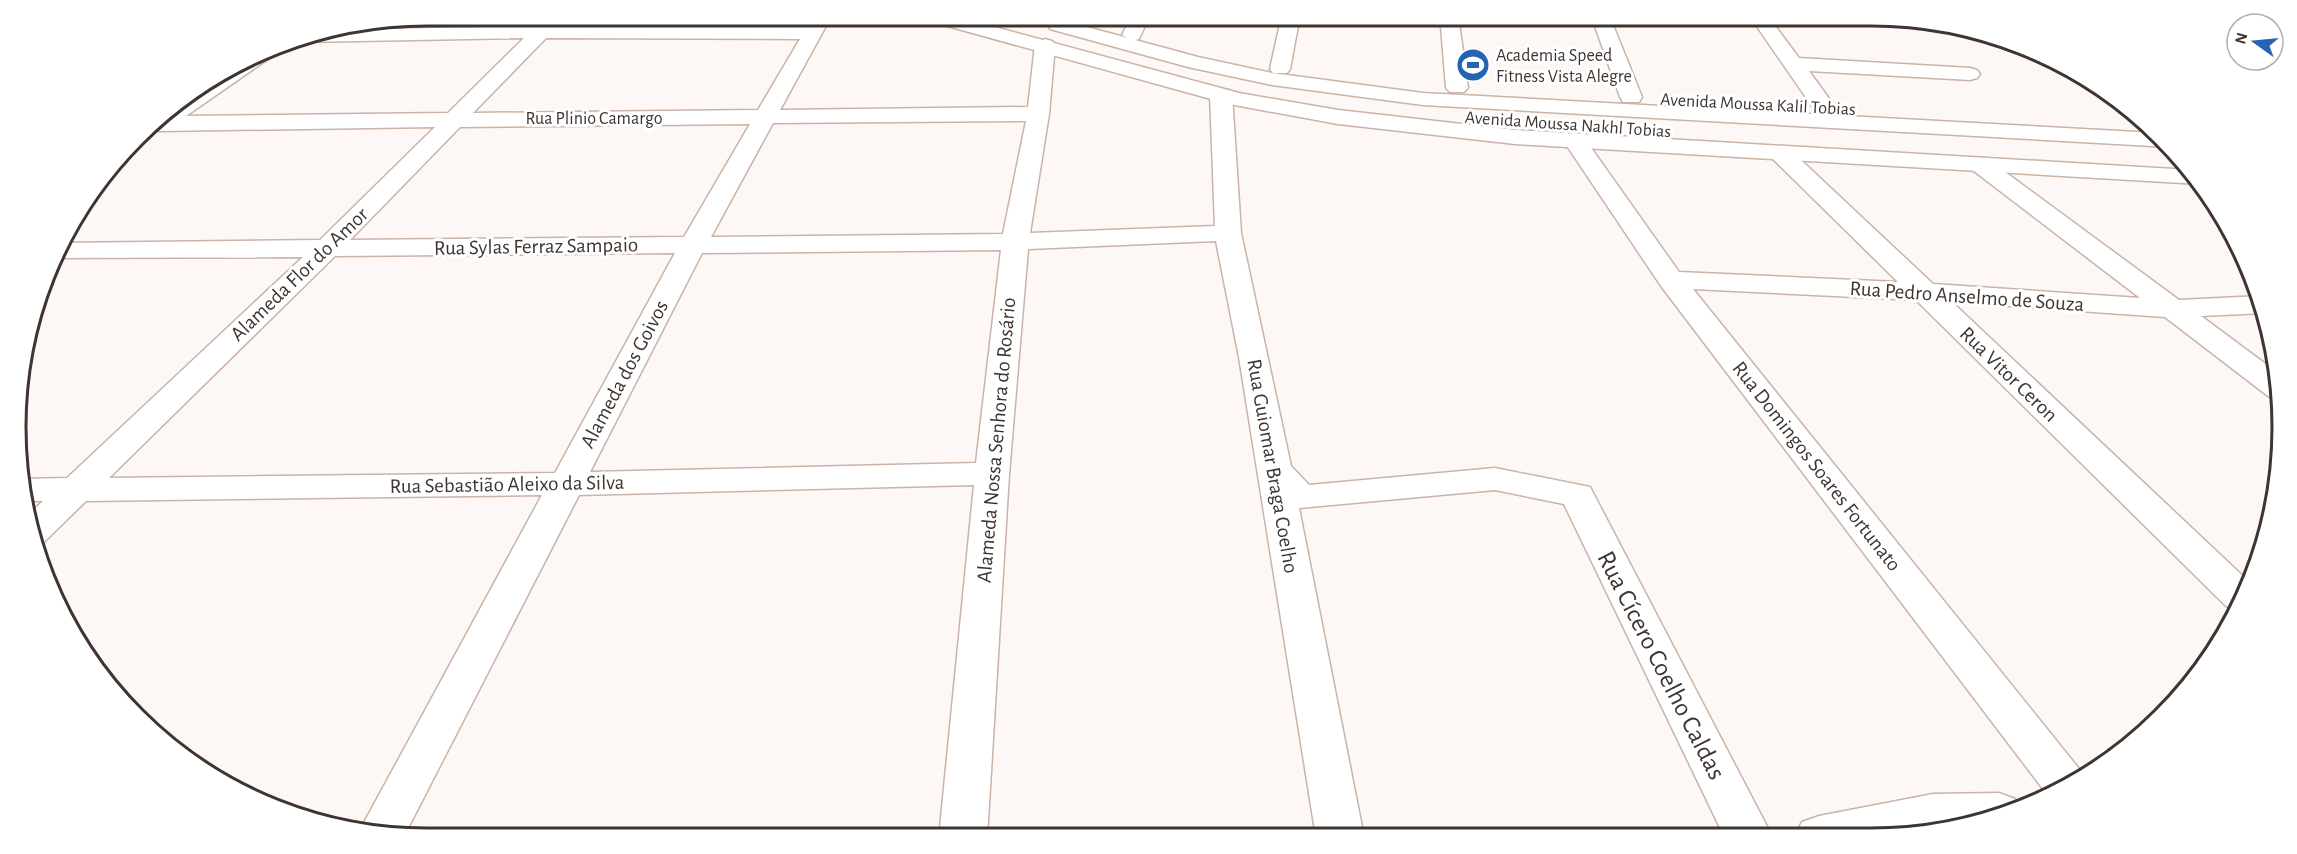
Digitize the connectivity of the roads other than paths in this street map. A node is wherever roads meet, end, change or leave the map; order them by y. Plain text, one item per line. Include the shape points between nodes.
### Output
1 (550, 26) edge
2 (749, 26) edge
3 (817, 26) edge
4 (972, 26) edge
5 (1005, 26) edge
6 (1070, 26) edge
7 (1090, 26) edge
8 (1136, 26) edge
9 (1289, 26) edge
10 (1450, 26) edge
11 (1603, 26) edge
12 (1766, 26) edge
13 (541, 32) junction
14 (339, 35) edge
15 (1132, 35) junction
16 (1161, 43) junction
17 (1045, 45) junction
18 (1793, 64) junction
19 (1280, 69) junction
20 (1970, 74) dead end
21 (1206, 78) junction
22 (1456, 88) junction
23 (1624, 111) junction
24 (1822, 113) junction
25 (1038, 114) junction
26 (764, 117) junction
27 (458, 118) junction
28 (165, 123) edge
29 (1688, 123) junction
30 (2135, 125) edge
31 (1574, 140) junction
32 (2151, 140) edge
33 (1779, 152) junction
34 (2064, 153) junction
35 (2170, 160) edge
36 (1978, 163) junction
37 (2180, 172) edge
38 (2184, 177) edge
39 (1228, 233) junction
40 (1015, 242) junction
41 (693, 245) junction
42 (328, 248) junction
43 (66, 251) edge
44 (1671, 280) junction
45 (1924, 292) junction
46 (2252, 305) edge
47 (2175, 309) junction
48 (2269, 381) edge
49 (1273, 468) junction
50 (992, 474) junction
51 (565, 484) junction
52 (76, 489) junction
53 (31, 490) edge
54 (38, 526) edge
55 (2236, 592) edge
56 (2062, 780) edge
57 (1956, 819) edge
58 (1936, 822) edge
59 (386, 826) edge
60 (964, 828) edge
61 (1338, 828) edge
62 (1744, 828) edge
63 (1886, 828) edge

1 - 13 street, Alameda Flor do Amor
2 - 13 street
3 - 26 street, Alameda dos Goivos
4 - 17 street
5 - 21 street, Avenida Moussa Nakhl Tobias
6 - 21 street, Avenida Moussa Nakhl Tobias
7 - 15 street, Avenida Moussa Kalil Tobias
8 - 15 street
9 - 19 street
10 - 22 street
11 - 23 street
12 - 18 street
13 - 14 street
13 - 27 street, Alameda Flor do Amor
15 - 16 street, Avenida Moussa Kalil Tobias
16 - 19 street, Avenida Moussa Kalil Tobias
16 - 21 street
17 - 21 street via 1131,71
17 - 25 street, Alameda Nossa Senhora do Rosário
18 - 20 street
18 - 24 street
19 - 22 street, Avenida Moussa Kalil Tobias
21 - 23 street, Avenida Moussa Nakhl Tobias via 1285,96 1414,114
21 - 31 street via 1338,117 1428,129
21 - 39 street, Rua Guiomar Braga Coelho
22 - 23 street, Avenida Moussa Kalil Tobias
23 - 24 street, Avenida Moussa Kalil Tobias
23 - 29 street, Avenida Moussa Nakhl Tobias
24 - 29 street, Avenida Moussa Nakhl Tobias
24 - 30 street via 1930,112
24 - 32 street, Avenida Moussa Nakhl Tobias
25 - 26 street, Rua Plinio Camargo
25 - 40 street, Alameda Nossa Senhora do Rosário
26 - 27 street, Rua Plinio Camargo
26 - 41 street, Alameda dos Goivos
27 - 28 street, Rua Plinio Camargo
27 - 42 street, Alameda Flor do Amor
29 - 34 street, Avenida Moussa Nakhl Tobias
31 - 33 street
31 - 44 street, Rua Domingos Soares Fortunato
33 - 36 street
33 - 45 street, Rua Vitor Ceron
34 - 35 street, Avenida Moussa Nakhl Tobias
34 - 37 street
36 - 38 street
36 - 47 street
39 - 40 street
39 - 49 street, Rua Guiomar Braga Coelho
40 - 41 street, Rua Sylas Ferraz Sampaio
40 - 50 street, Alameda Nossa Senhora do Rosário
41 - 42 street, Rua Sylas Ferraz Sampaio
41 - 51 street, Alameda dos Goivos
42 - 43 street, Rua Sylas Ferraz Sampaio
42 - 52 street, Alameda Flor do Amor
44 - 45 street, Rua Pedro Anselmo de Souza
44 - 56 street, Rua Domingos Soares Fortunato
45 - 47 street, Rua Pedro Anselmo de Souza
45 - 55 street, Rua Vitor Ceron
46 - 47 street, Rua Pedro Anselmo de Souza
47 - 48 street
49 - 61 street, Rua Guiomar Braga Coelho
49 - 62 street, Rua Cícero Coelho Caldas via 1301,497 1495,479 1577,495
50 - 51 street, Rua Sebastião Aleixo da Silva
50 - 60 street, Alameda Nossa Senhora do Rosário
51 - 52 street, Rua Sebastião Aleixo da Silva
51 - 59 street, Alameda dos Goivos
52 - 53 street, Rua Sebastião Aleixo da Silva
52 - 54 street, Alameda Flor do Amor
57 - 58 street
58 - 63 street

